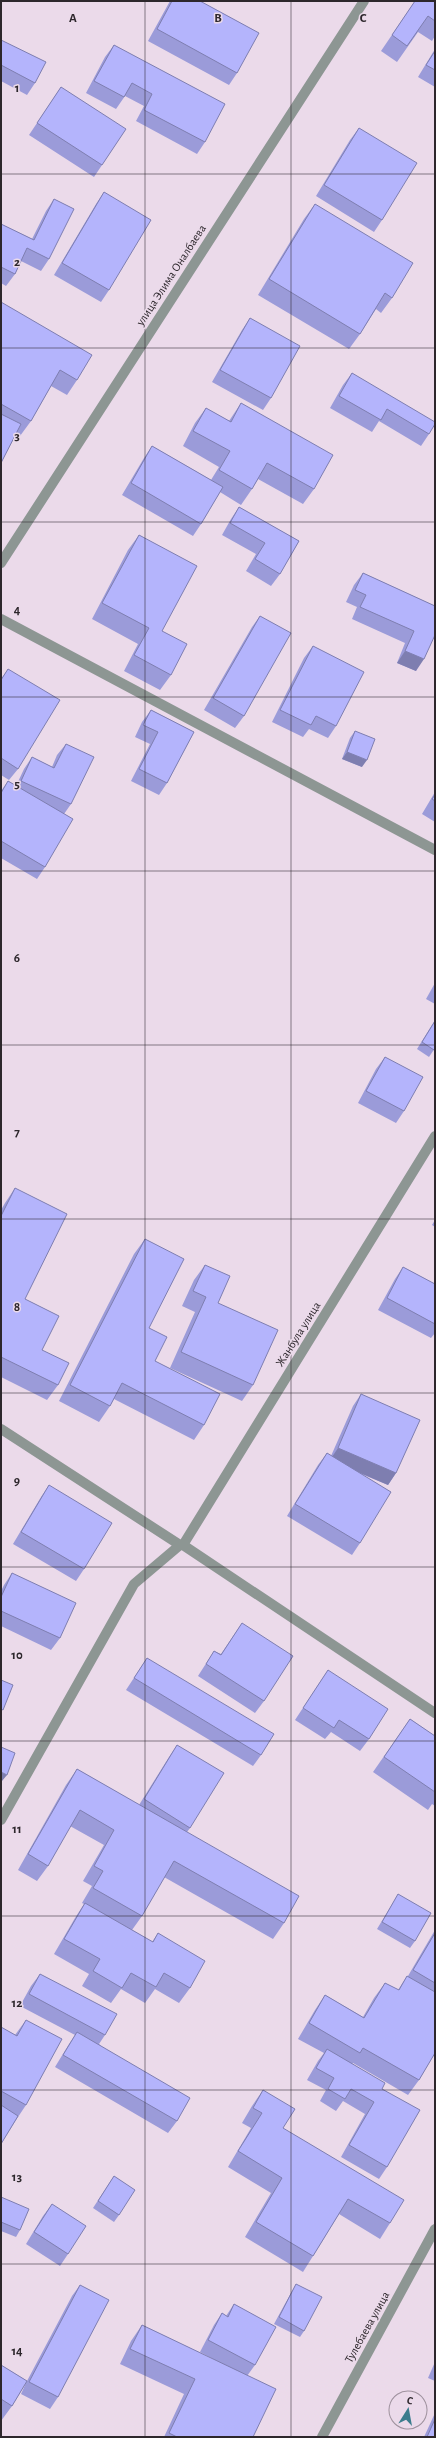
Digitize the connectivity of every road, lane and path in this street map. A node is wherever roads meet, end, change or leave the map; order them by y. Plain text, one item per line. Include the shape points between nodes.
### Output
1 (364, 1) edge
2 (1, 562) edge
3 (1, 619) edge
4 (435, 850) edge
5 (435, 1136) edge
6 (1, 1429) edge
7 (182, 1545) junction
8 (435, 1713) edge
9 (1, 1820) edge
10 (435, 2229) edge
11 (322, 2437) edge

1 - 2 street, улица Элима Оналбаева
3 - 4 street
5 - 7 street, Жанбула улица
6 - 7 street
7 - 8 street
7 - 9 street, Жанбула улица via 134,1584
10 - 11 street, Тулебаева улица

